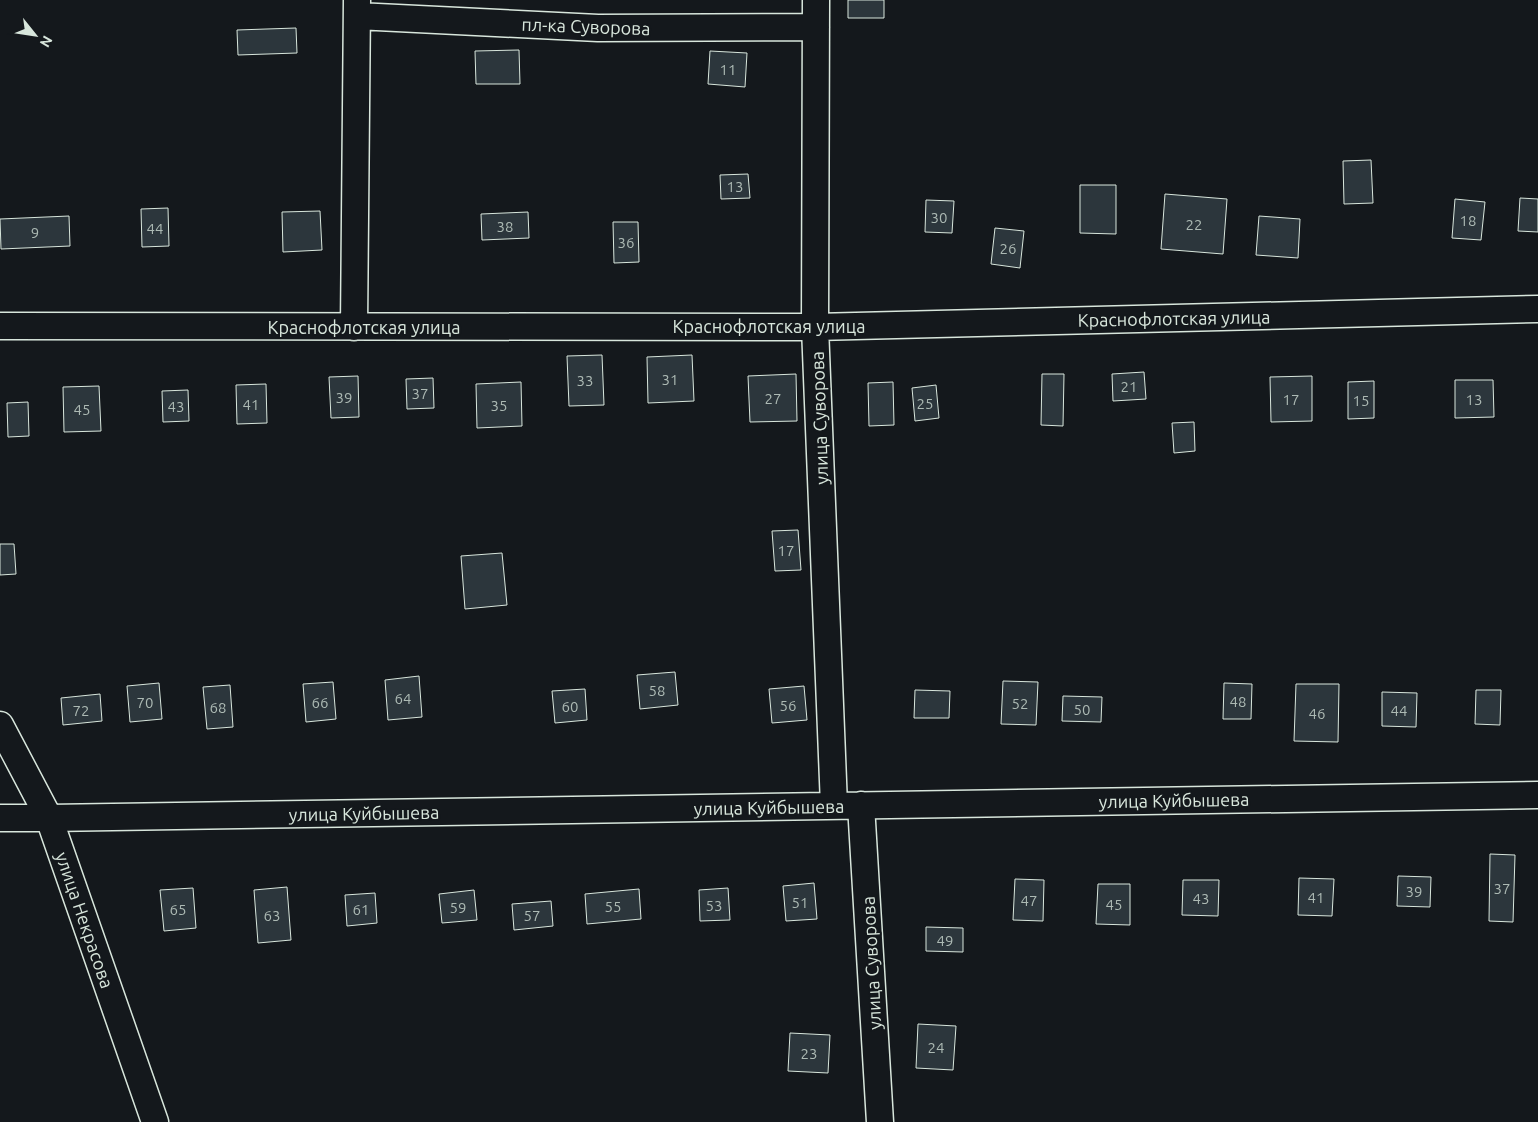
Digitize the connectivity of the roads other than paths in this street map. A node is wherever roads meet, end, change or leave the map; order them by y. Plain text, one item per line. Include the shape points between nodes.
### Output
1 (816, 0) edge
2 (357, 8) edge
3 (816, 27) junction
4 (1538, 309) edge
5 (0, 326) edge
6 (354, 326) junction
7 (815, 327) junction
8 (0, 725) edge
9 (1538, 795) edge
10 (862, 805) junction
11 (834, 806) junction
12 (0, 818) edge
13 (49, 818) junction
14 (155, 1122) edge
15 (880, 1122) edge

1 - 3 street, улица Суворова
2 - 3 street, пл-ка Суворова via 598,28
2 - 6 street
3 - 7 street, улица Суворова
4 - 7 street, Краснофлотская улица
5 - 6 street, Краснофлотская улица
6 - 7 street, Краснофлотская улица
7 - 11 street, улица Суворова
8 - 13 street, улица Некрасова
9 - 10 street, улица Куйбышева
10 - 11 street, улица Куйбышева
10 - 15 street, улица Суворова
11 - 13 street, улица Куйбышева
12 - 13 street, улица Куйбышева
13 - 14 street, улица Некрасова

